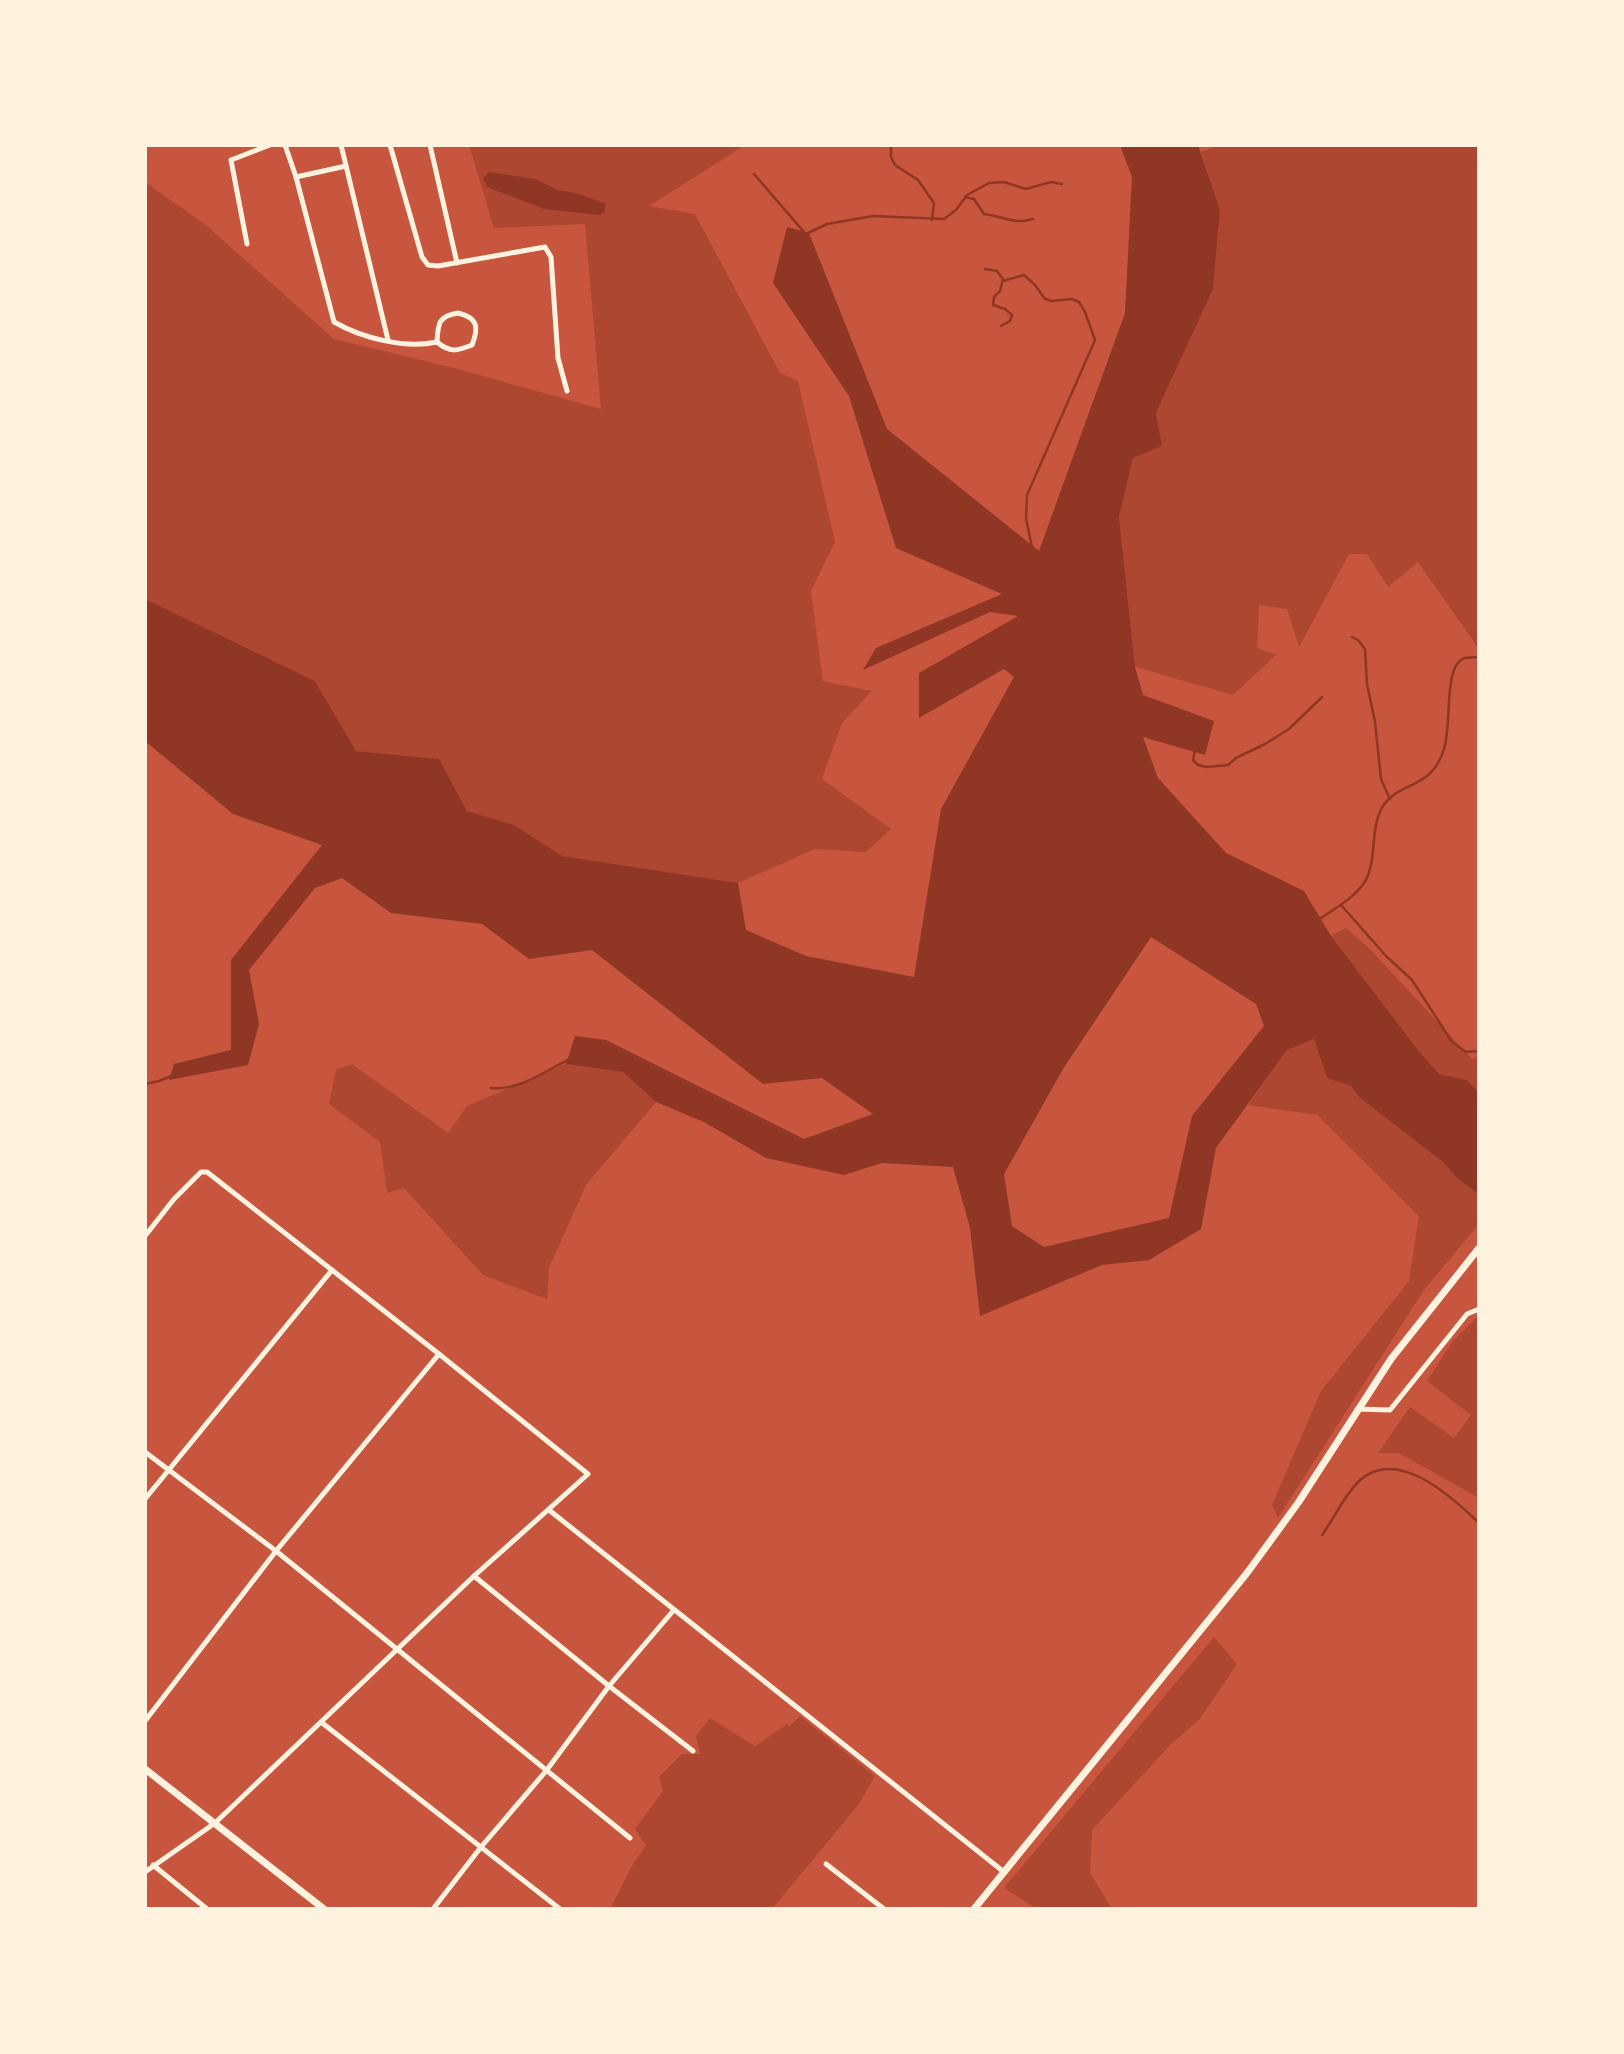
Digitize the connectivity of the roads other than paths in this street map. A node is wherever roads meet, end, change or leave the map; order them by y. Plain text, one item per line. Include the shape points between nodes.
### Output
1 (270, 145) edge
2 (285, 145) edge
3 (341, 145) edge
4 (390, 145) edge
5 (430, 145) edge
6 (346, 166) junction
7 (296, 177) junction
8 (247, 244) dead end
9 (457, 263) junction
10 (388, 340) junction
11 (437, 342) junction
12 (567, 391) dead end
13 (145, 1236) edge
14 (1479, 1248) edge
15 (332, 1270) junction
16 (1479, 1309) edge
17 (439, 1353) junction
18 (1357, 1409) junction
19 (145, 1452) edge
20 (168, 1471) junction
21 (145, 1499) edge
22 (549, 1510) junction
23 (276, 1551) junction
24 (474, 1576) junction
25 (673, 1611) junction
26 (397, 1649) junction
27 (610, 1686) junction
28 (145, 1721) edge
29 (320, 1722) junction
30 (694, 1751) dead end
31 (145, 1769) edge
32 (546, 1771) junction
33 (215, 1823) junction
34 (630, 1838) dead end
35 (481, 1847) junction
36 (826, 1864) dead end
37 (153, 1865) junction
38 (145, 1872) edge
39 (1004, 1872) junction
40 (207, 1909) edge
41 (324, 1909) edge
42 (433, 1909) edge
43 (560, 1909) edge
44 (884, 1909) edge
45 (974, 1909) edge

1 - 8 street via 231,160
2 - 7 street
3 - 6 street
4 - 9 street via 422,257 428,265
5 - 9 street
6 - 7 street
6 - 10 street
7 - 10 street via 334,321 351,332
9 - 12 street via 545,247 551,257 558,358
10 - 11 street
11 - 11 street via 441,320 447,314 470,316 475,323 472,345 446,350
13 - 15 street via 174,1199 201,1172 207,1172
14 - 18 main road
15 - 17 street
15 - 20 street
16 - 18 street via 1466,1314 1390,1410
17 - 22 street via 587,1474
17 - 23 street
18 - 39 main road via 1247,1573
19 - 20 street
20 - 21 street
20 - 23 street
22 - 24 street
22 - 25 street
23 - 26 street
23 - 28 street
24 - 26 street
24 - 27 street
25 - 27 street
25 - 39 street
26 - 29 street
26 - 32 street
27 - 30 street
27 - 32 street
29 - 33 street
29 - 35 street
31 - 33 main road
32 - 34 street
32 - 35 street
33 - 37 street
33 - 41 main road
35 - 42 street
35 - 43 street
36 - 44 street
37 - 38 street
37 - 40 street
39 - 45 main road

